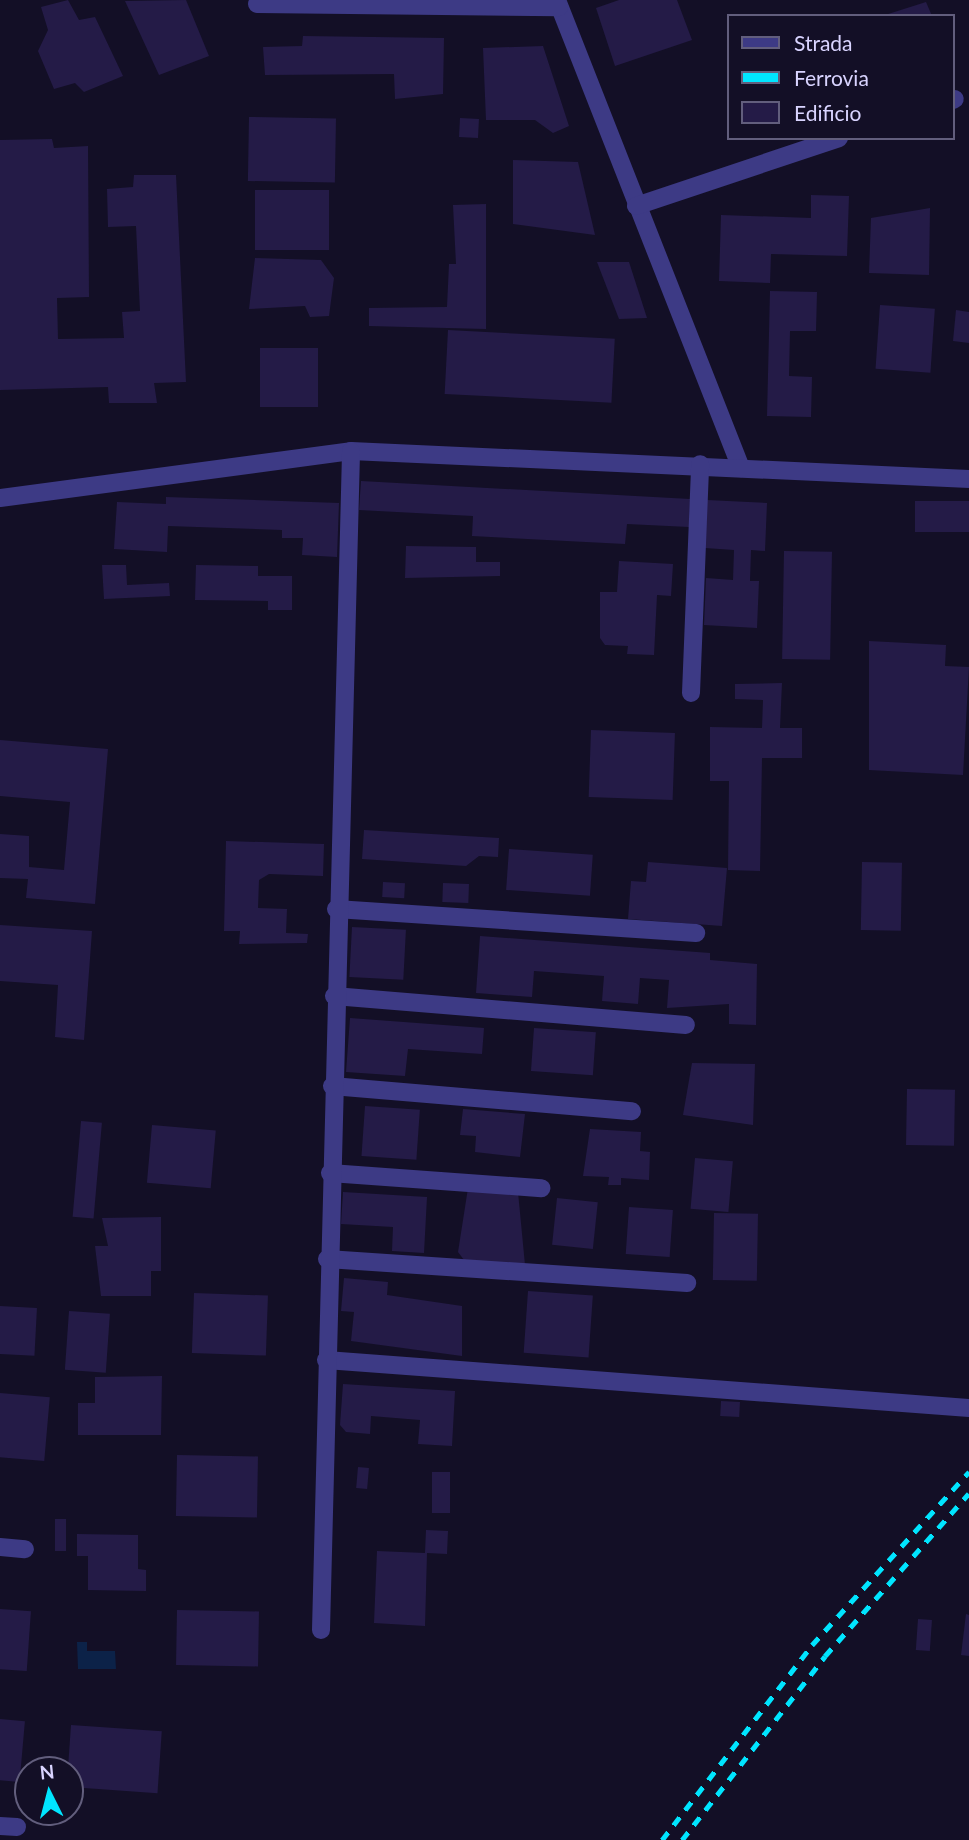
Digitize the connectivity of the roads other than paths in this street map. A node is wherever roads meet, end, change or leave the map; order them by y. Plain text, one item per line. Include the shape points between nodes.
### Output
1 (558, 3) edge
2 (257, 4) dead end
3 (833, 140) edge
4 (636, 206) junction
5 (351, 452) junction
6 (701, 464) junction
7 (741, 468) junction
8 (969, 479) edge
9 (0, 498) edge
10 (691, 693) dead end
11 (336, 909) junction
12 (696, 933) dead end
13 (334, 996) junction
14 (686, 1025) dead end
15 (332, 1086) junction
16 (632, 1111) dead end
17 (330, 1173) junction
18 (541, 1188) dead end
19 (327, 1259) junction
20 (687, 1283) dead end
21 (326, 1360) junction
22 (969, 1408) edge
23 (0, 1547) edge
24 (25, 1549) dead end
25 (321, 1630) dead end

1 - 2 street
1 - 4 street
3 - 4 street
4 - 7 street
5 - 6 street
5 - 9 street
5 - 11 street
6 - 7 street
6 - 10 street
7 - 8 street
11 - 12 street
11 - 13 street
13 - 14 street
13 - 15 street
15 - 16 street
15 - 17 street
17 - 18 street
17 - 19 street
19 - 20 street
19 - 21 street
21 - 22 street
21 - 25 street
23 - 24 street

